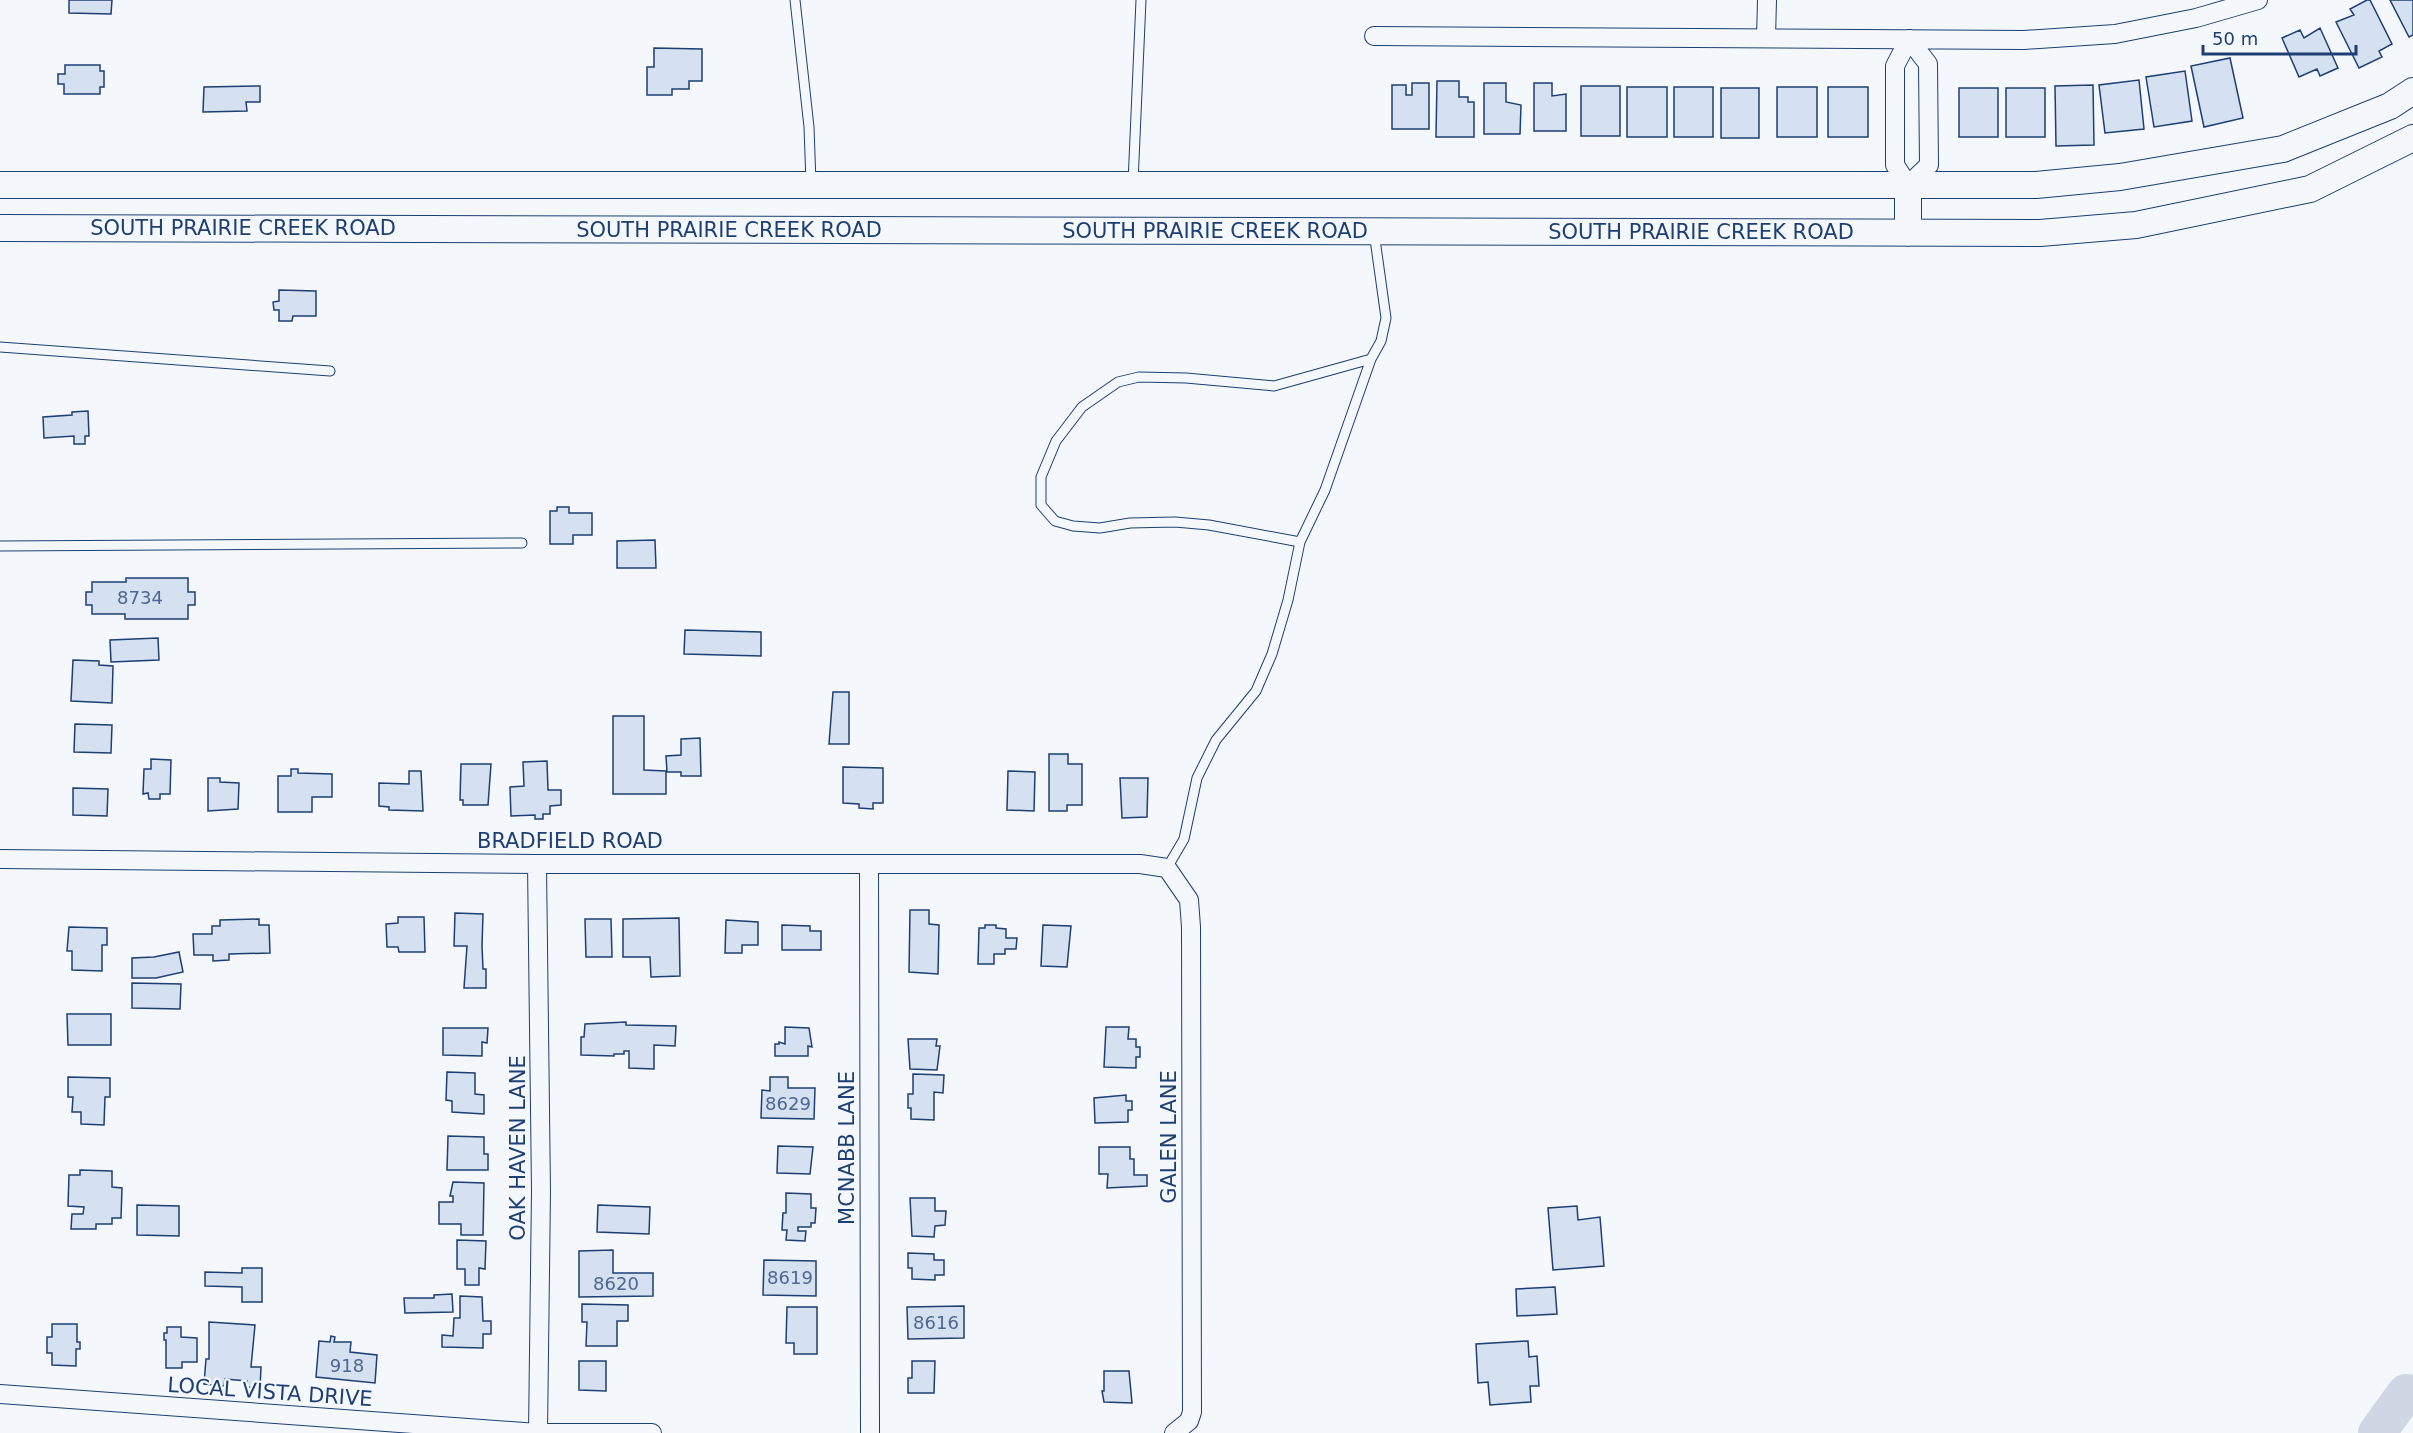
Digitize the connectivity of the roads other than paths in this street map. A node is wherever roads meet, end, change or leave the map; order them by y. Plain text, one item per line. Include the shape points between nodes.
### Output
1 (795, 0) edge
2 (1141, 0) edge
3 (1767, 0) edge
4 (2258, 0) edge
5 (1374, 36) dead end
6 (1766, 38) junction
7 (1909, 39) junction
8 (2413, 91) edge
9 (2413, 138) edge
10 (0, 185) edge
11 (811, 185) junction
12 (1132, 185) junction
13 (1908, 185) junction
14 (0, 228) edge
15 (1374, 231) junction
16 (1908, 233) junction
17 (0, 346) edge
18 (1371, 359) junction
19 (330, 371) dead end
20 (1300, 542) junction
21 (522, 543) dead end
22 (0, 546) edge
23 (0, 859) edge
24 (537, 864) junction
25 (869, 864) junction
26 (1167, 868) junction
27 (0, 1394) edge
28 (337, 1426) edge
29 (593, 1432) edge
30 (539, 1433) edge
31 (652, 1433) edge
32 (870, 1433) edge
33 (1174, 1433) edge

1 - 11 lane
2 - 12 lane
3 - 6 street
4 - 7 street via 2196,18 2115,34 2024,40
5 - 6 street
6 - 7 street
7 - 13 street via 1895,66 1895,165
7 - 13 street via 1928,64 1929,165
8 - 13 main road, SOUTH PRAIRIE CREEK ROAD via 2390,106 2283,149 2109,178 2036,185
9 - 16 main road, SOUTH PRAIRIE CREEK ROAD via 2310,189 2136,225 2040,233
10 - 11 main road, SOUTH PRAIRIE CREEK ROAD
11 - 12 main road, SOUTH PRAIRIE CREEK ROAD
12 - 13 main road, SOUTH PRAIRIE CREEK ROAD
13 - 16 main road
14 - 15 main road, SOUTH PRAIRIE CREEK ROAD
15 - 16 main road, SOUTH PRAIRIE CREEK ROAD
15 - 18 lane via 1386,318 1381,341
17 - 19 lane
18 - 20 lane via 1325,490
18 - 20 lane via 1274,386 1186,378 1139,377 1118,381 1082,406 1056,441 1041,477 1041,505 1055,521 1073,526 1100,528 1175,522
20 - 26 lane via 1272,654 1256,691 1216,740 1197,778 1184,839
21 - 22 lane
23 - 24 street, BRADFIELD ROAD
24 - 25 street, BRADFIELD ROAD
24 - 30 street, OAK HAVEN LANE
25 - 26 street, BRADFIELD ROAD via 1140,864
25 - 32 street, MCNABB LANE
26 - 33 street, GALEN LANE via 1189,900 1191,927 1192,1412 1189,1421
27 - 28 street, LOCAL VISTA DRIVE
28 - 30 street, LOCAL VISTA DRIVE
29 - 30 street, LOCAL VISTA DRIVE
29 - 31 street, LOCAL VISTA DRIVE

